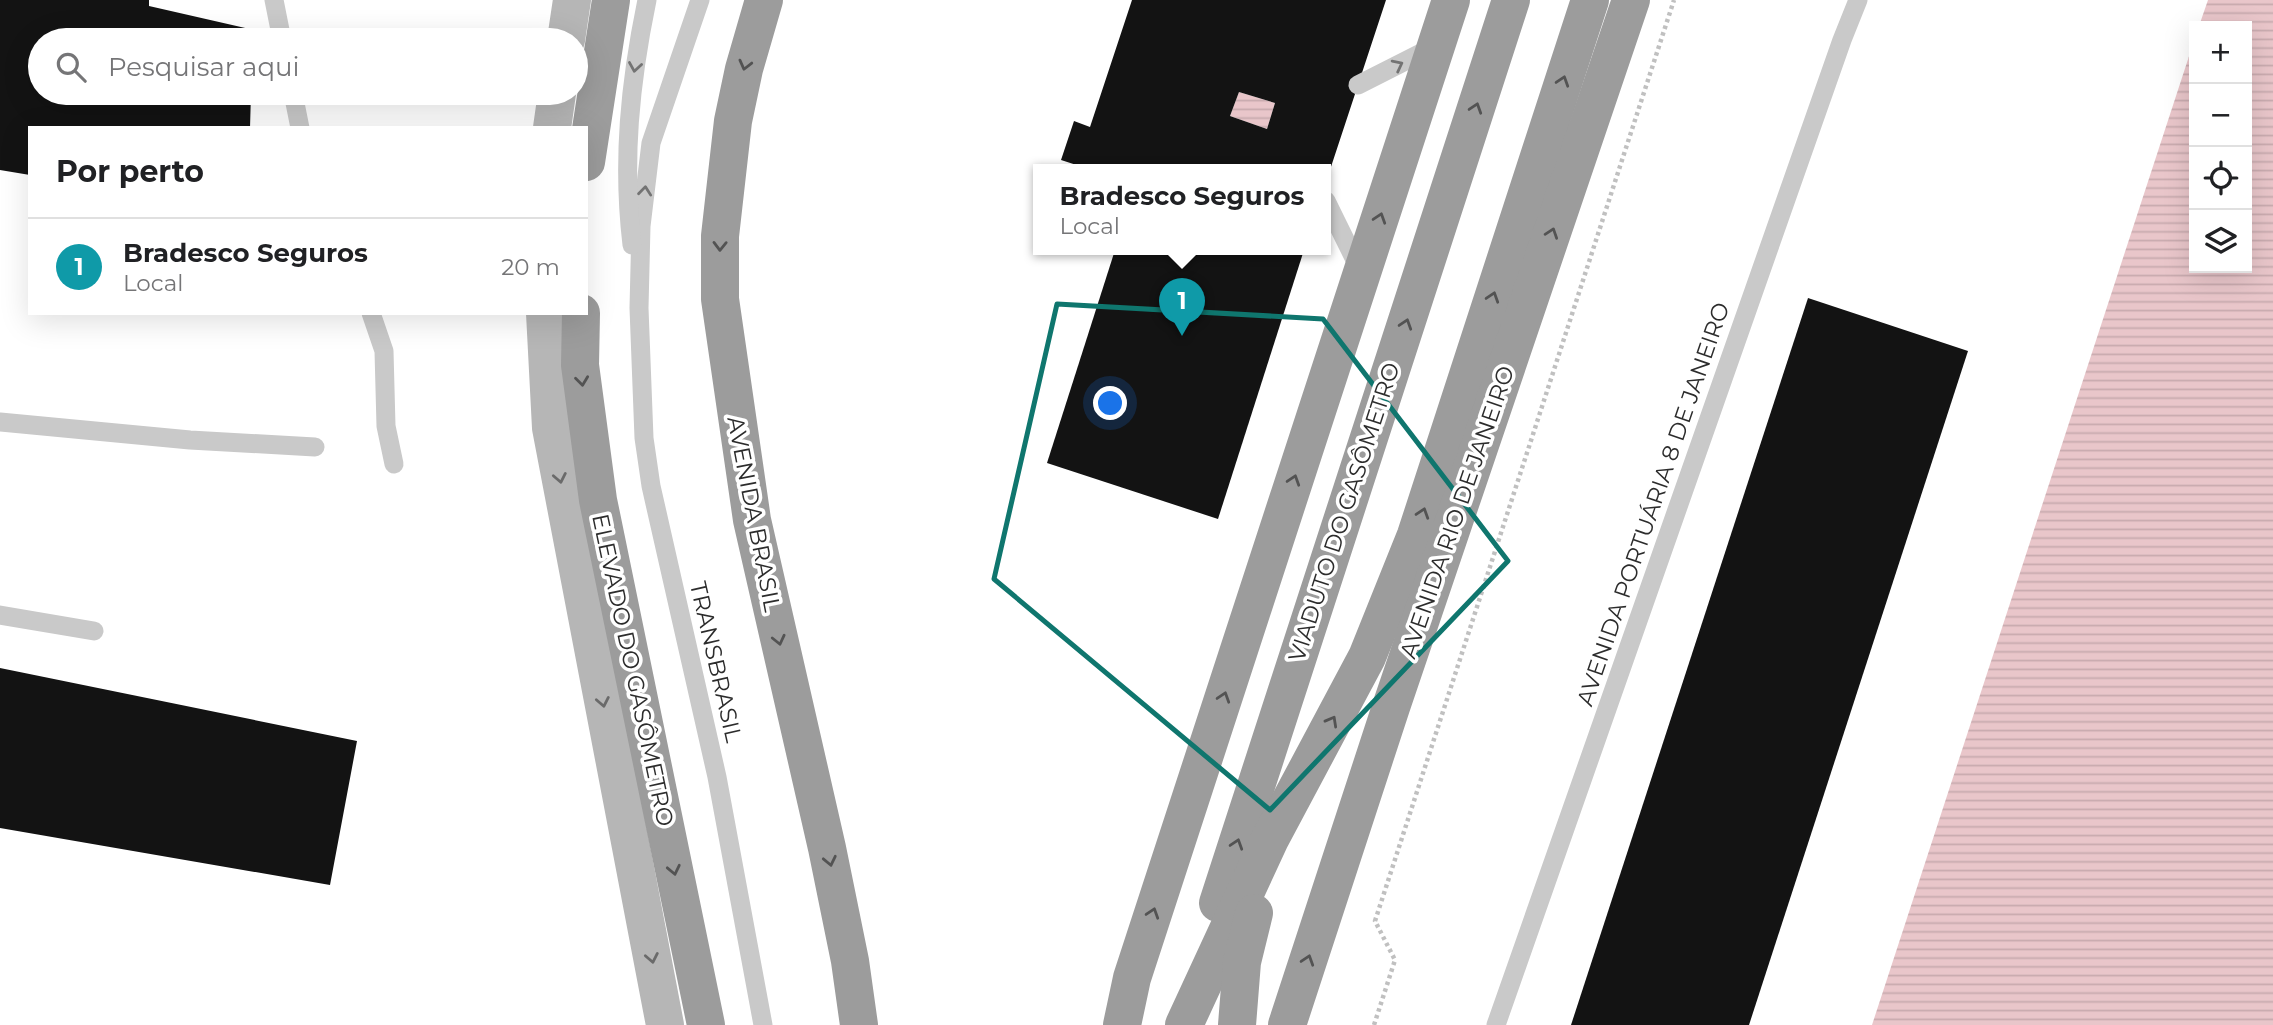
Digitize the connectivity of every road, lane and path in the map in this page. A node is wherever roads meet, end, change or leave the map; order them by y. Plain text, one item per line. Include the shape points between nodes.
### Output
1 (274, 0) edge
2 (572, 0) edge
3 (611, 0) edge
4 (647, 0) edge
5 (700, 0) edge
6 (764, 0) edge
7 (1451, 0) edge
8 (1511, 0) edge
9 (1590, 0) edge
10 (1631, 0) edge
11 (1674, 0) edge
12 (1858, 0) edge
13 (280, 28) edge
14 (568, 28) edge
15 (1437, 45) junction
16 (1358, 85) dead end
17 (295, 105) edge
18 (555, 105) edge
19 (300, 126) edge
20 (552, 126) edge
21 (588, 149) edge
22 (1331, 213) edge
23 (1362, 273) junction
24 (639, 308) junction
25 (372, 315) edge
26 (545, 315) edge
27 (581, 315) edge
28 (0, 422) edge
29 (315, 447) dead end
30 (394, 464) dead end
31 (0, 615) edge
32 (94, 631) dead end
33 (1391, 707) junction
34 (1132, 978) junction
35 (862, 1017) edge
36 (665, 1025) edge
37 (706, 1025) edge
38 (763, 1025) edge
39 (1108, 1025) edge
40 (1122, 1025) edge
41 (1178, 1025) edge
42 (1184, 1025) edge
43 (1237, 1025) edge
44 (1287, 1025) edge
45 (1374, 1025) edge
46 (1496, 1025) edge

1 - 13 lane
2 - 14 main road
3 - 21 highway
4 -> 24 lane, TRANSBRASIL via 631,91 626,197
24 -> 5 lane, TRANSBRASIL via 650,144
6 -> 35 highway, AVENIDA BRASIL via 733,121 720,236 720,299 752,520
7 - 15 highway
41 -> 8 highway, VIADUTO DO GASÔMETRO
42 -> 9 highway via 1270,839 1367,657 1397,585
33 -> 10 highway, AVENIDA RIO DE JANEIRO
11 - 45 path via 1375,921 1395,960
12 - 46 lane, AVENIDA PORTUÁRIA 8 DE JANEIRO
16 -> 15 lane
23 -> 15 highway
17 - 19 lane
18 - 20 main road
22 - 23 lane
34 -> 23 highway
24 - 38 lane, TRANSBRASIL via 644,438 651,486 717,777
25 - 30 lane via 384,351 386,426
26 -> 36 main road via 551,428
27 -> 37 highway, ELEVADO DO GASÔMETRO via 580,365 598,500
28 - 29 lane
31 - 32 lane
33 - 43 highway via 1317,784 1293,818 1268,869 1242,962
44 -> 33 highway, AVENIDA RIO DE JANEIRO
34 - 39 highway
34 - 40 highway

